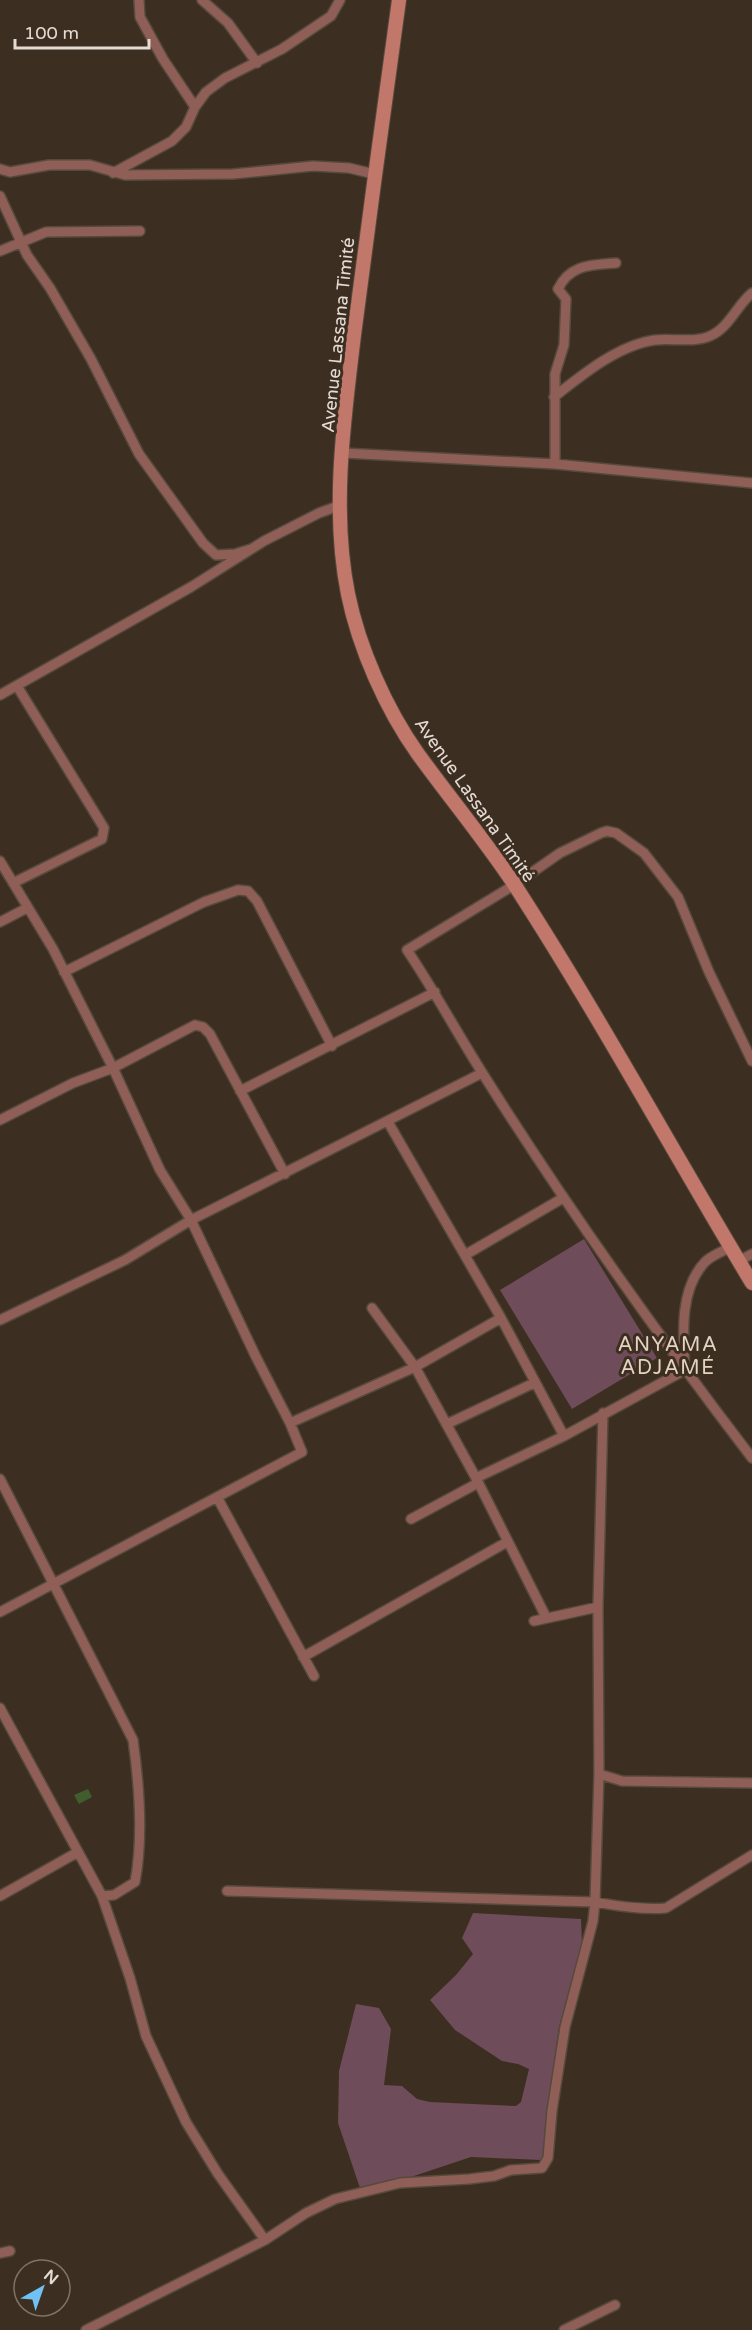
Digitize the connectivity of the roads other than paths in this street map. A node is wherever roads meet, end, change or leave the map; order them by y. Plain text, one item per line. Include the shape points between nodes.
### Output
1 (139, 0) edge
2 (202, 0) edge
3 (340, 0) edge
4 (399, 0) edge
5 (257, 63) junction
6 (195, 107) junction
7 (0, 170) edge
8 (113, 173) junction
9 (374, 174) junction
10 (0, 196) edge
11 (140, 231) dead end
12 (21, 243) junction
13 (0, 251) edge
14 (616, 263) dead end
15 (752, 293) edge
16 (554, 397) junction
17 (343, 453) junction
18 (555, 464) junction
19 (752, 483) edge
20 (341, 505) junction
21 (251, 549) junction
22 (17, 686) junction
23 (0, 695) edge
24 (0, 861) edge
25 (13, 884) junction
26 (514, 885) junction
27 (27, 908) junction
28 (0, 922) edge
29 (64, 972) junction
30 (435, 992) junction
31 (332, 1046) junction
32 (752, 1061) edge
33 (113, 1068) junction
34 (482, 1073) junction
35 (240, 1091) junction
36 (0, 1120) edge
37 (388, 1122) junction
38 (285, 1174) junction
39 (563, 1198) junction
40 (191, 1220) junction
41 (731, 1247) junction
42 (752, 1254) edge
43 (465, 1255) junction
44 (739, 1261) junction
45 (752, 1283) edge
46 (372, 1308) dead end
47 (501, 1318) junction
48 (0, 1320) edge
49 (416, 1367) junction
50 (685, 1370) junction
51 (534, 1383) junction
52 (603, 1413) junction
53 (290, 1423) junction
54 (447, 1424) junction
55 (564, 1436) junction
56 (752, 1458) edge
57 (0, 1479) edge
58 (477, 1480) junction
59 (217, 1497) junction
60 (411, 1519) dead end
61 (507, 1542) junction
62 (54, 1583) junction
63 (598, 1607) junction
64 (0, 1612) edge
65 (546, 1617) junction
66 (534, 1621) dead end
67 (303, 1657) junction
68 (314, 1676) dead end
69 (0, 1708) edge
70 (599, 1774) junction
71 (752, 1783) edge
72 (78, 1852) junction
73 (752, 1855) edge
74 (227, 1891) dead end
75 (0, 1896) edge
76 (102, 1896) junction
77 (595, 1902) junction
78 (265, 2240) junction
79 (615, 2305) dead end
80 (86, 2330) edge
81 (564, 2330) edge

1 - 6 street via 140,17
2 - 5 street via 228,23
3 - 5 street via 331,16
4 - 9 street, Avenue Lassana Timité
5 - 6 street via 225,78 206,92
6 - 8 street via 186,127 172,141
7 - 8 street via 90,165
8 - 9 street via 233,174 313,166
9 - 17 street, Avenue Lassana Timité
10 - 12 street
11 - 12 street via 46,232
12 - 13 street
12 - 21 street via 91,359 139,454 203,543 216,555
14 - 16 street via 576,269 558,289 566,299 564,345 555,374
15 - 16 street via 711,336 653,340 635,346 618,353
16 - 18 street
17 - 18 street
17 - 20 street, Avenue Lassana Timité
18 - 19 street
20 - 21 street via 305,519
20 - 26 street, Avenue Lassana Timité via 349,598 358,635 391,709 417,752
21 - 22 street
22 - 23 street
22 - 25 street via 104,828 104,834 83,850
24 - 25 street
25 - 27 street
26 - 30 street via 407,950
26 - 32 street via 560,854 601,833 607,831 624,838 644,853 678,897
26 - 41 street, Avenue Lassana Timité
27 - 28 street
27 - 29 street
29 - 31 street via 204,902 238,890 248,891 257,901
29 - 33 street
30 - 31 street
30 - 34 street
31 - 35 street
33 - 35 street via 195,1025 210,1034
33 - 36 street via 73,1083
33 - 40 street via 160,1170
34 - 37 street
34 - 39 street
35 - 38 street
37 - 38 street
37 - 43 street
38 - 40 street
39 - 43 street
39 - 50 street
40 - 48 street via 125,1260
40 - 53 street
41 - 44 street, Avenue Lassana Timité
41 - 50 street via 706,1261 692,1283 682,1334
42 - 44 street
43 - 47 street
44 - 45 street, Avenue Lassana Timité
46 - 49 street
47 - 49 street
47 - 51 street
49 - 53 street
49 - 54 street
50 - 52 street
50 - 56 street
51 - 54 street
51 - 55 street
52 - 55 street
52 - 63 street
53 - 59 street via 302,1452
54 - 58 street
55 - 58 street
57 - 62 street
58 - 60 street
58 - 61 street
59 - 62 street
59 - 67 street
61 - 65 street
61 - 67 street
62 - 64 street
62 - 76 street via 134,1740 138,1777 135,1882 114,1895
63 - 65 street
63 - 70 street
65 - 66 street
67 - 68 street
69 - 72 street
70 - 71 street via 622,1781
70 - 77 street
72 - 75 street
72 - 76 street
73 - 77 street via 666,1908
74 - 77 street
76 - 78 street via 146,2036 186,2122
77 - 78 street via 565,2027 548,2158 542,2168 511,2170 469,2180 429,2180 372,2188 306,2213
78 - 80 street
79 - 81 street

